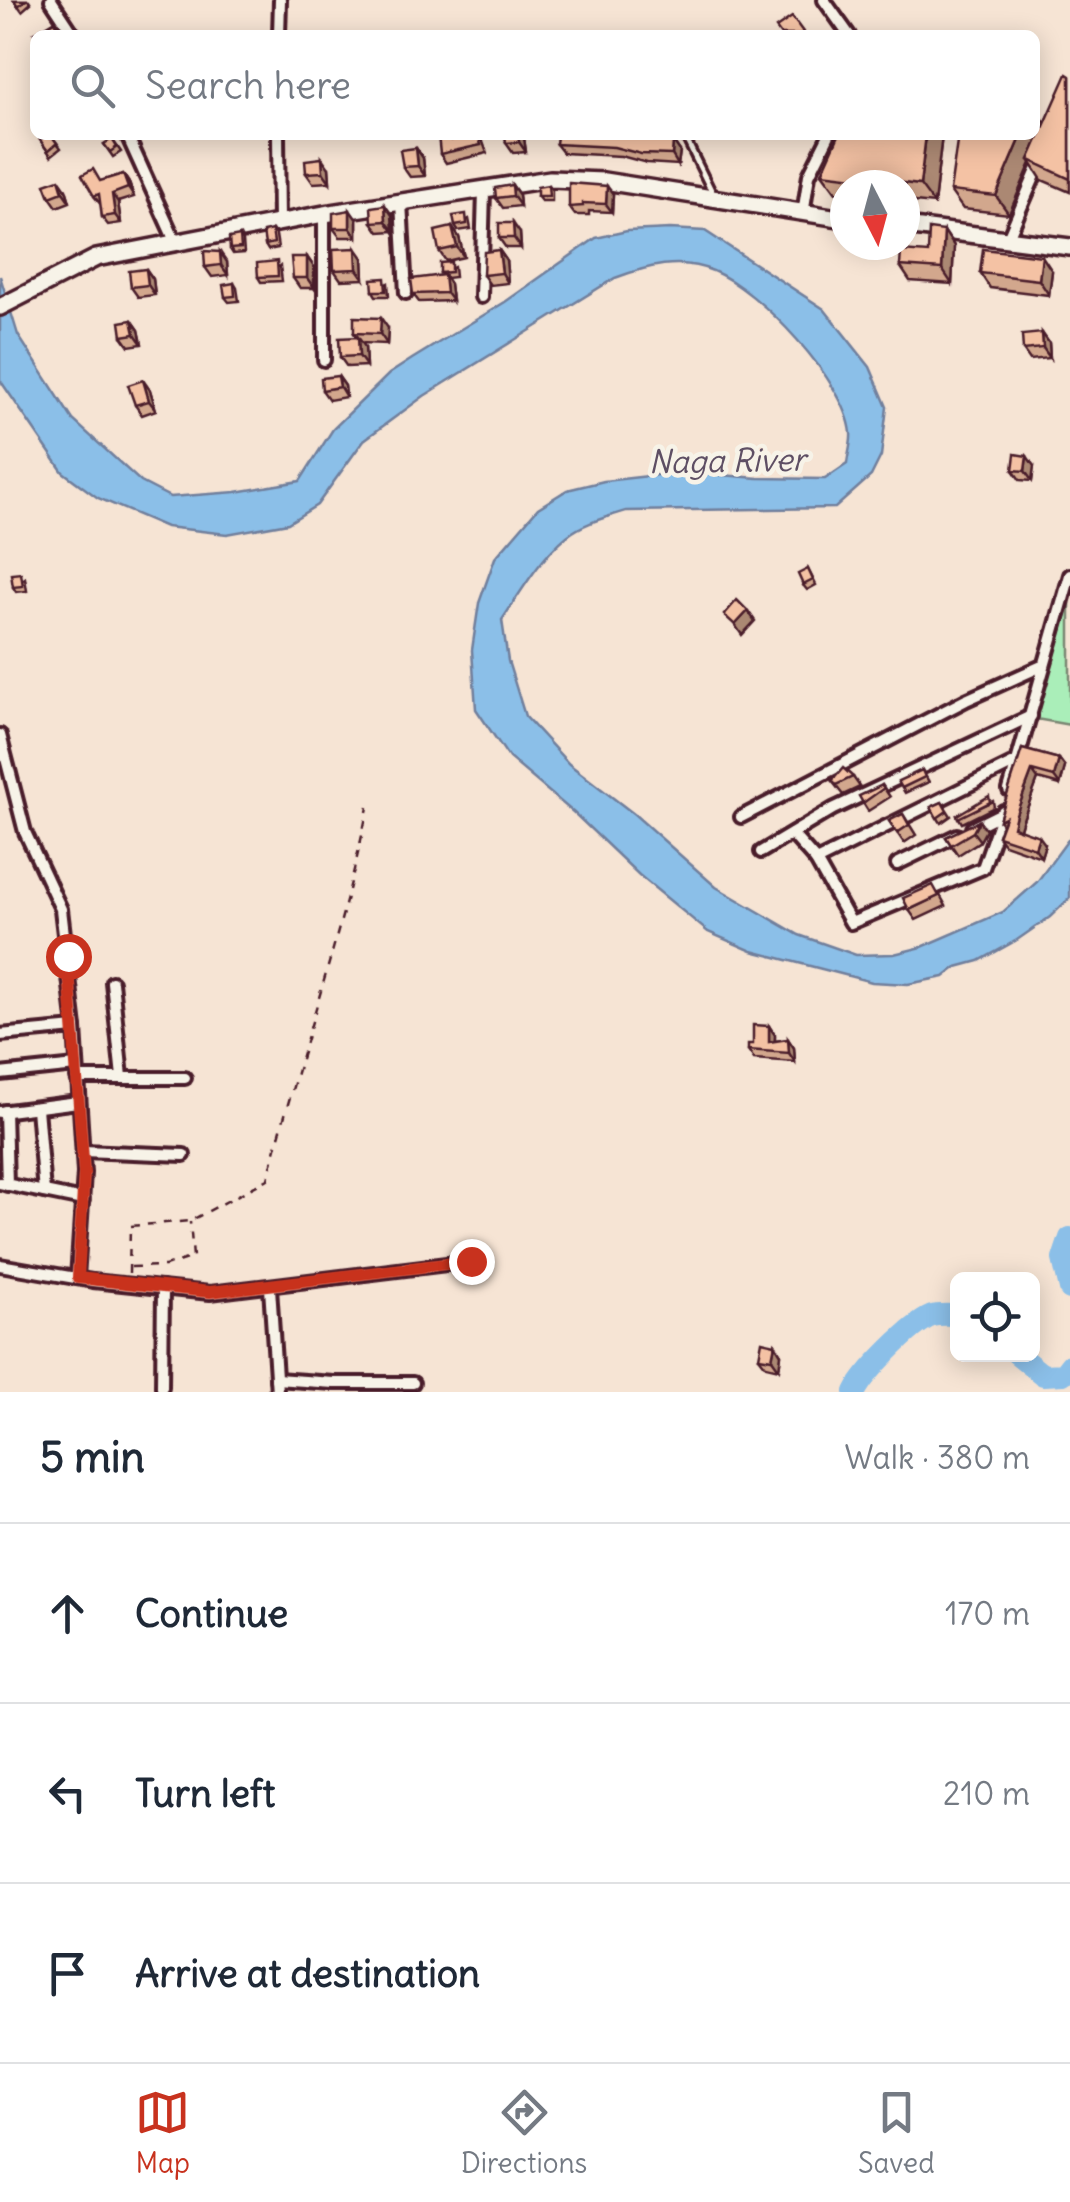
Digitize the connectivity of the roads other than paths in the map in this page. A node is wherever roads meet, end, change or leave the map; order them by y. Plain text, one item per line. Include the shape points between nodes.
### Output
1 (51, 0) edge
2 (280, 0) edge
3 (824, 0) edge
4 (71, 30) edge
5 (280, 30) edge
6 (845, 30) edge
7 (129, 140) edge
8 (278, 140) edge
9 (686, 140) edge
10 (827, 140) edge
11 (1045, 153) edge
12 (484, 190) junction
13 (716, 199) junction
14 (401, 202) junction
15 (324, 214) junction
16 (804, 214) junction
17 (830, 217) edge
18 (278, 222) junction
19 (920, 228) edge
20 (1008, 238) junction
21 (175, 241) junction
22 (1070, 247) edge
23 (406, 293) dead end
24 (481, 297) dead end
25 (0, 307) edge
26 (324, 360) dead end
27 (1070, 575) edge
28 (1044, 665) junction
29 (1031, 716) junction
30 (0, 734) edge
31 (1018, 761) junction
32 (1002, 813) junction
33 (741, 817) dead end
34 (792, 834) junction
35 (761, 852) dead end
36 (816, 861) junction
37 (897, 864) dead end
38 (112, 982) dead end
39 (75, 1028) junction
40 (0, 1035) edge
41 (76, 1072) junction
42 (0, 1074) edge
43 (122, 1077) junction
44 (185, 1078) dead end
45 (78, 1102) junction
46 (37, 1108) junction
47 (2, 1112) edge
48 (83, 1152) junction
49 (184, 1154) dead end
50 (4, 1184) edge
51 (44, 1192) junction
52 (83, 1200) junction
53 (471, 1261) dead end
54 (0, 1265) edge
55 (78, 1278) junction
56 (163, 1288) junction
57 (270, 1288) junction
58 (413, 1383) dead end
59 (162, 1386) dead end
60 (277, 1386) edge

1 - 4 street
2 - 5 street
3 - 6 street
7 - 21 street
8 - 18 street
9 - 13 lane
10 - 16 street via 810,175
11 - 20 street
12 - 13 main road via 550,180 604,181
12 - 14 main road
12 - 24 street
13 - 16 main road
14 - 15 main road
14 - 23 street
15 - 18 main road
15 - 26 street
16 - 17 main road
18 - 21 main road
19 - 20 main road
20 - 22 main road
21 - 25 main road via 96,258
27 - 28 street
28 - 29 street
28 - 33 street
29 - 31 street
29 - 34 street
30 - 39 street via 25,832 62,909
31 - 32 street
31 - 36 street
32 - 36 street via 983,868 850,923
32 - 37 street
34 - 35 street
34 - 36 street
38 - 43 street
39 - 40 street
39 - 41 street
41 - 42 street
41 - 43 street
41 - 45 street
43 - 44 street
45 - 46 street
45 - 48 street
46 - 47 street
46 - 51 street
47 - 50 street
48 - 49 street
48 - 52 street
50 - 51 street
51 - 52 street
52 - 55 street
53 - 57 street
54 - 55 street
55 - 56 street
56 - 57 street
56 - 59 street
57 - 60 street
58 - 60 street

